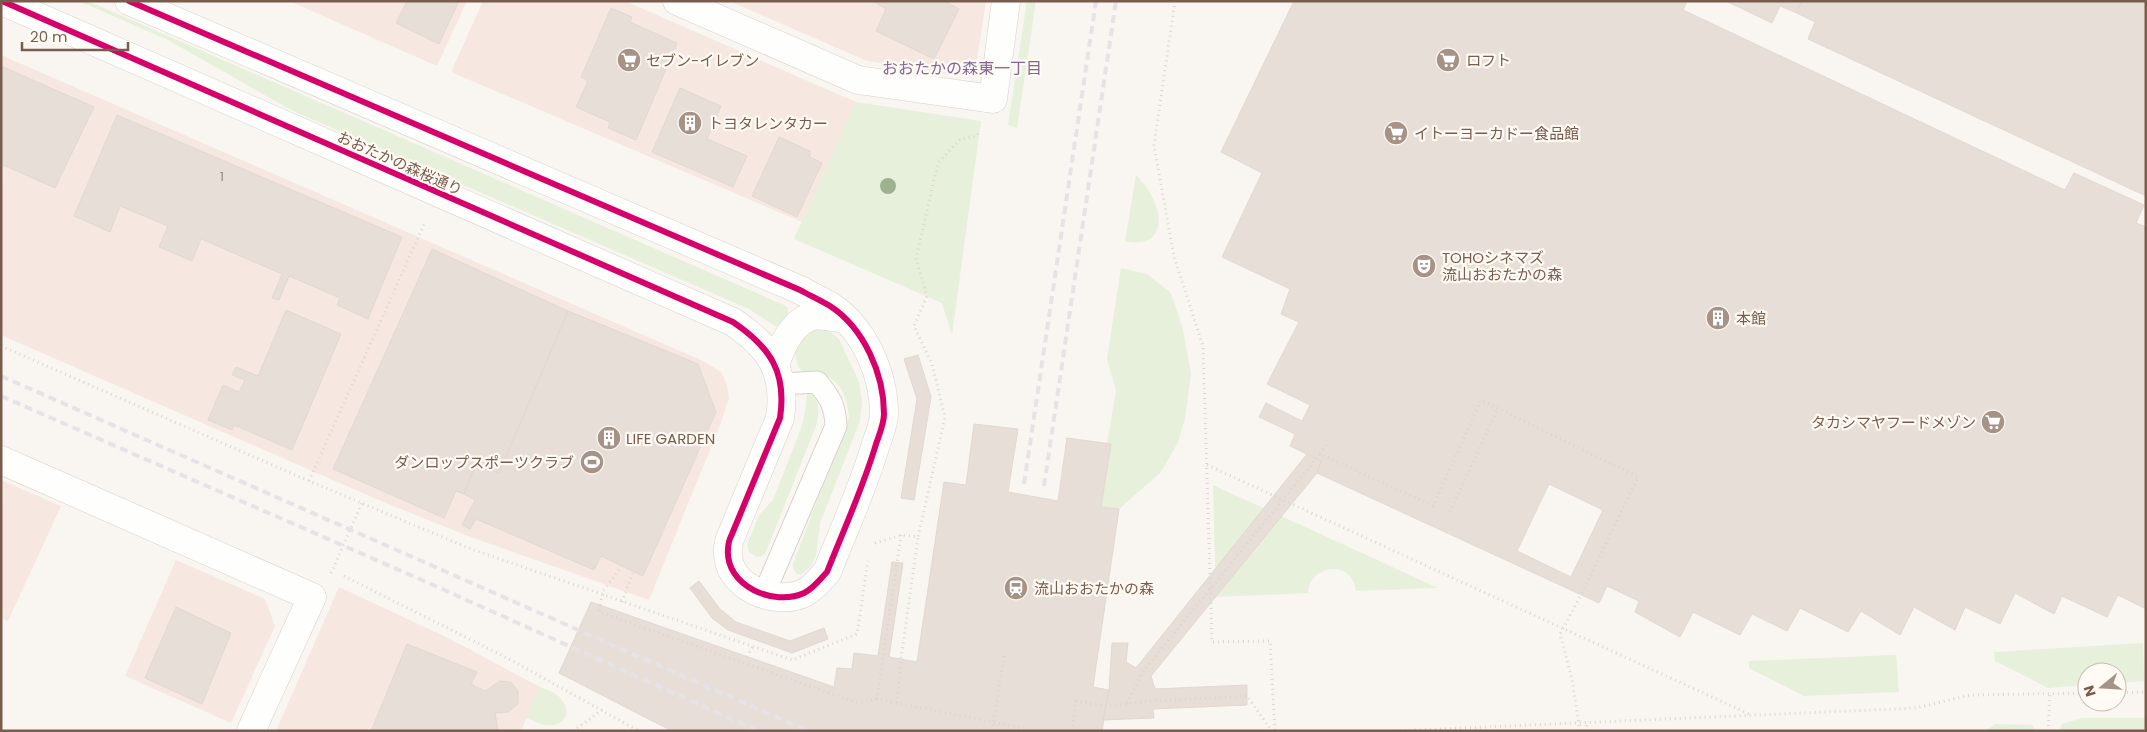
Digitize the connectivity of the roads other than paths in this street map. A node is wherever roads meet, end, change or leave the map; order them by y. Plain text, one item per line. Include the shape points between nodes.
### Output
1 (2, 1) edge
2 (129, 1) edge
3 (677, 1) edge
4 (1006, 1) edge
5 (845, 319) junction
6 (779, 374) junction
7 (1, 460) edge
8 (764, 594) junction
9 (251, 731) edge

1 - 6 street, おおたかの森桜通り via 733,322 766,349
2 - 5 street via 800,290 830,306
3 - 4 street via 858,80 993,99
5 - 6 street via 813,316 806,319 781,346
5 - 8 street via 864,341 882,389 884,416 868,472 826,572 817,583 805,592 779,598
6 - 8 street via 783,400 780,418 728,550 731,566 739,581
6 - 8 lane via 817,382 835,410 836,426
7 - 9 street via 312,597

